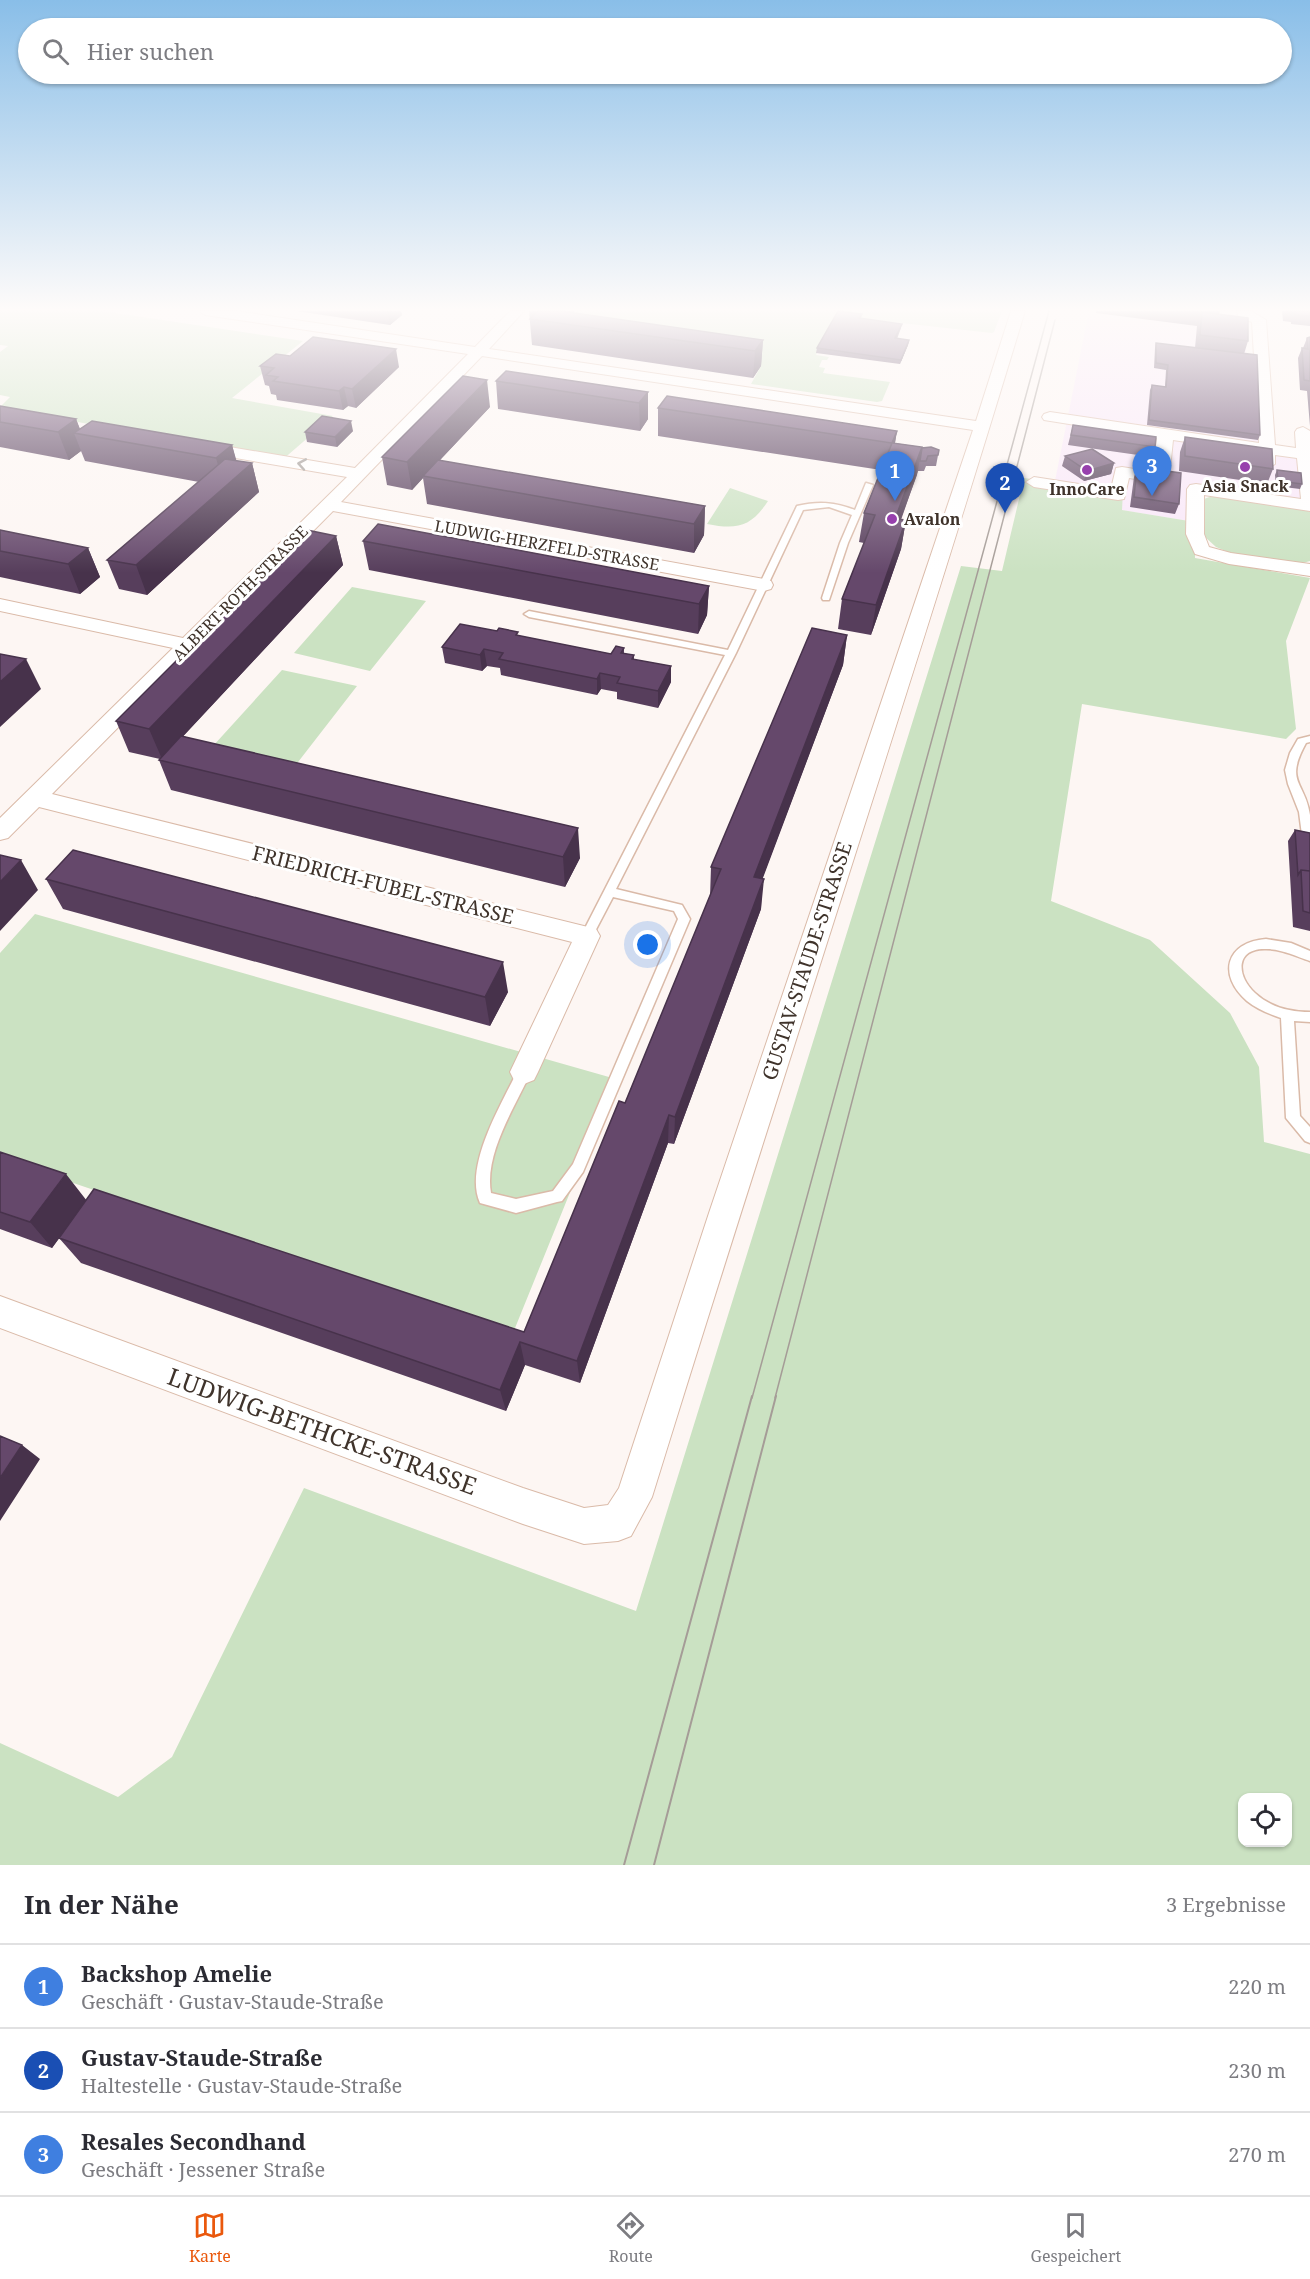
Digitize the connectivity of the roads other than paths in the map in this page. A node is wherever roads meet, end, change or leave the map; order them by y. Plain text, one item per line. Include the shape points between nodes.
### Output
1 (432, 398) edge
2 (791, 398) edge
3 (990, 398) edge
4 (1264, 398) edge
5 (1050, 417) dead end
6 (981, 426) junction
7 (1165, 434) junction
8 (1266, 437) junction
9 (1307, 443) edge
10 (187, 445) edge
11 (1174, 473) junction
12 (359, 474) junction
13 (1034, 482) dead end
14 (869, 484) dead end
15 (1310, 505) edge
16 (329, 506) junction
17 (857, 514) junction
18 (1310, 570) edge
19 (764, 585) junction
20 (826, 598) dead end
21 (0, 605) edge
22 (528, 614) dead end
23 (188, 645) junction
24 (731, 653) junction
25 (1310, 739) edge
26 (35, 798) junction
27 (0, 832) edge
28 (1308, 835) edge
29 (609, 892) junction
30 (586, 936) junction
31 (1310, 956) edge
32 (1287, 1016) junction
33 (1310, 1017) edge
34 (524, 1072) joint
35 (1310, 1137) edge
36 (0, 1312) edge
37 (634, 1497) joint

1 - 12 street, ALBERT-ROTH-STRASSE
2 - 6 street
3 - 6 street, GUSTAV-STAUDE-STRASSE
4 - 8 street
5 - 7 street
6 - 37 street, GUSTAV-STAUDE-STRASSE
7 - 8 street
7 - 11 street
8 - 9 street
8 - 9 street
8 - 11 street via 1268,483
9 - 15 street
12 -> 10 street
11 - 13 street via 1161,478 1122,472 1118,495
12 - 16 street, ALBERT-ROTH-STRASSE
14 - 17 lane
15 - 18 street via 1196,489 1195,534 1201,550
16 - 19 street, LUDWIG-HERZFELD-STRASSE
16 - 23 street, ALBERT-ROTH-STRASSE
17 - 19 lane via 817,503 800,508
17 - 20 lane
19 - 24 lane
21 - 23 street
22 - 24 lane
23 - 26 street, ALBERT-ROTH-STRASSE
24 - 29 lane
25 - 28 lane via 1302,741 1292,758 1289,775
26 - 27 street, ALBERT-ROTH-STRASSE
26 - 30 street, FRIEDRICH-FUBEL-STRASSE
29 - 30 lane
29 - 34 lane via 678,908 684,919 578,1168 557,1196 516,1206 485,1197 481,1186 487,1157
30 - 34 street
31 - 32 lane via 1269,943 1256,945 1238,957 1236,972 1245,991 1270,1010
32 - 33 lane
32 - 35 lane via 1293,1118
36 - 37 street, LUDWIG-BETHCKE-STRASSE via 584,1526 618,1523

